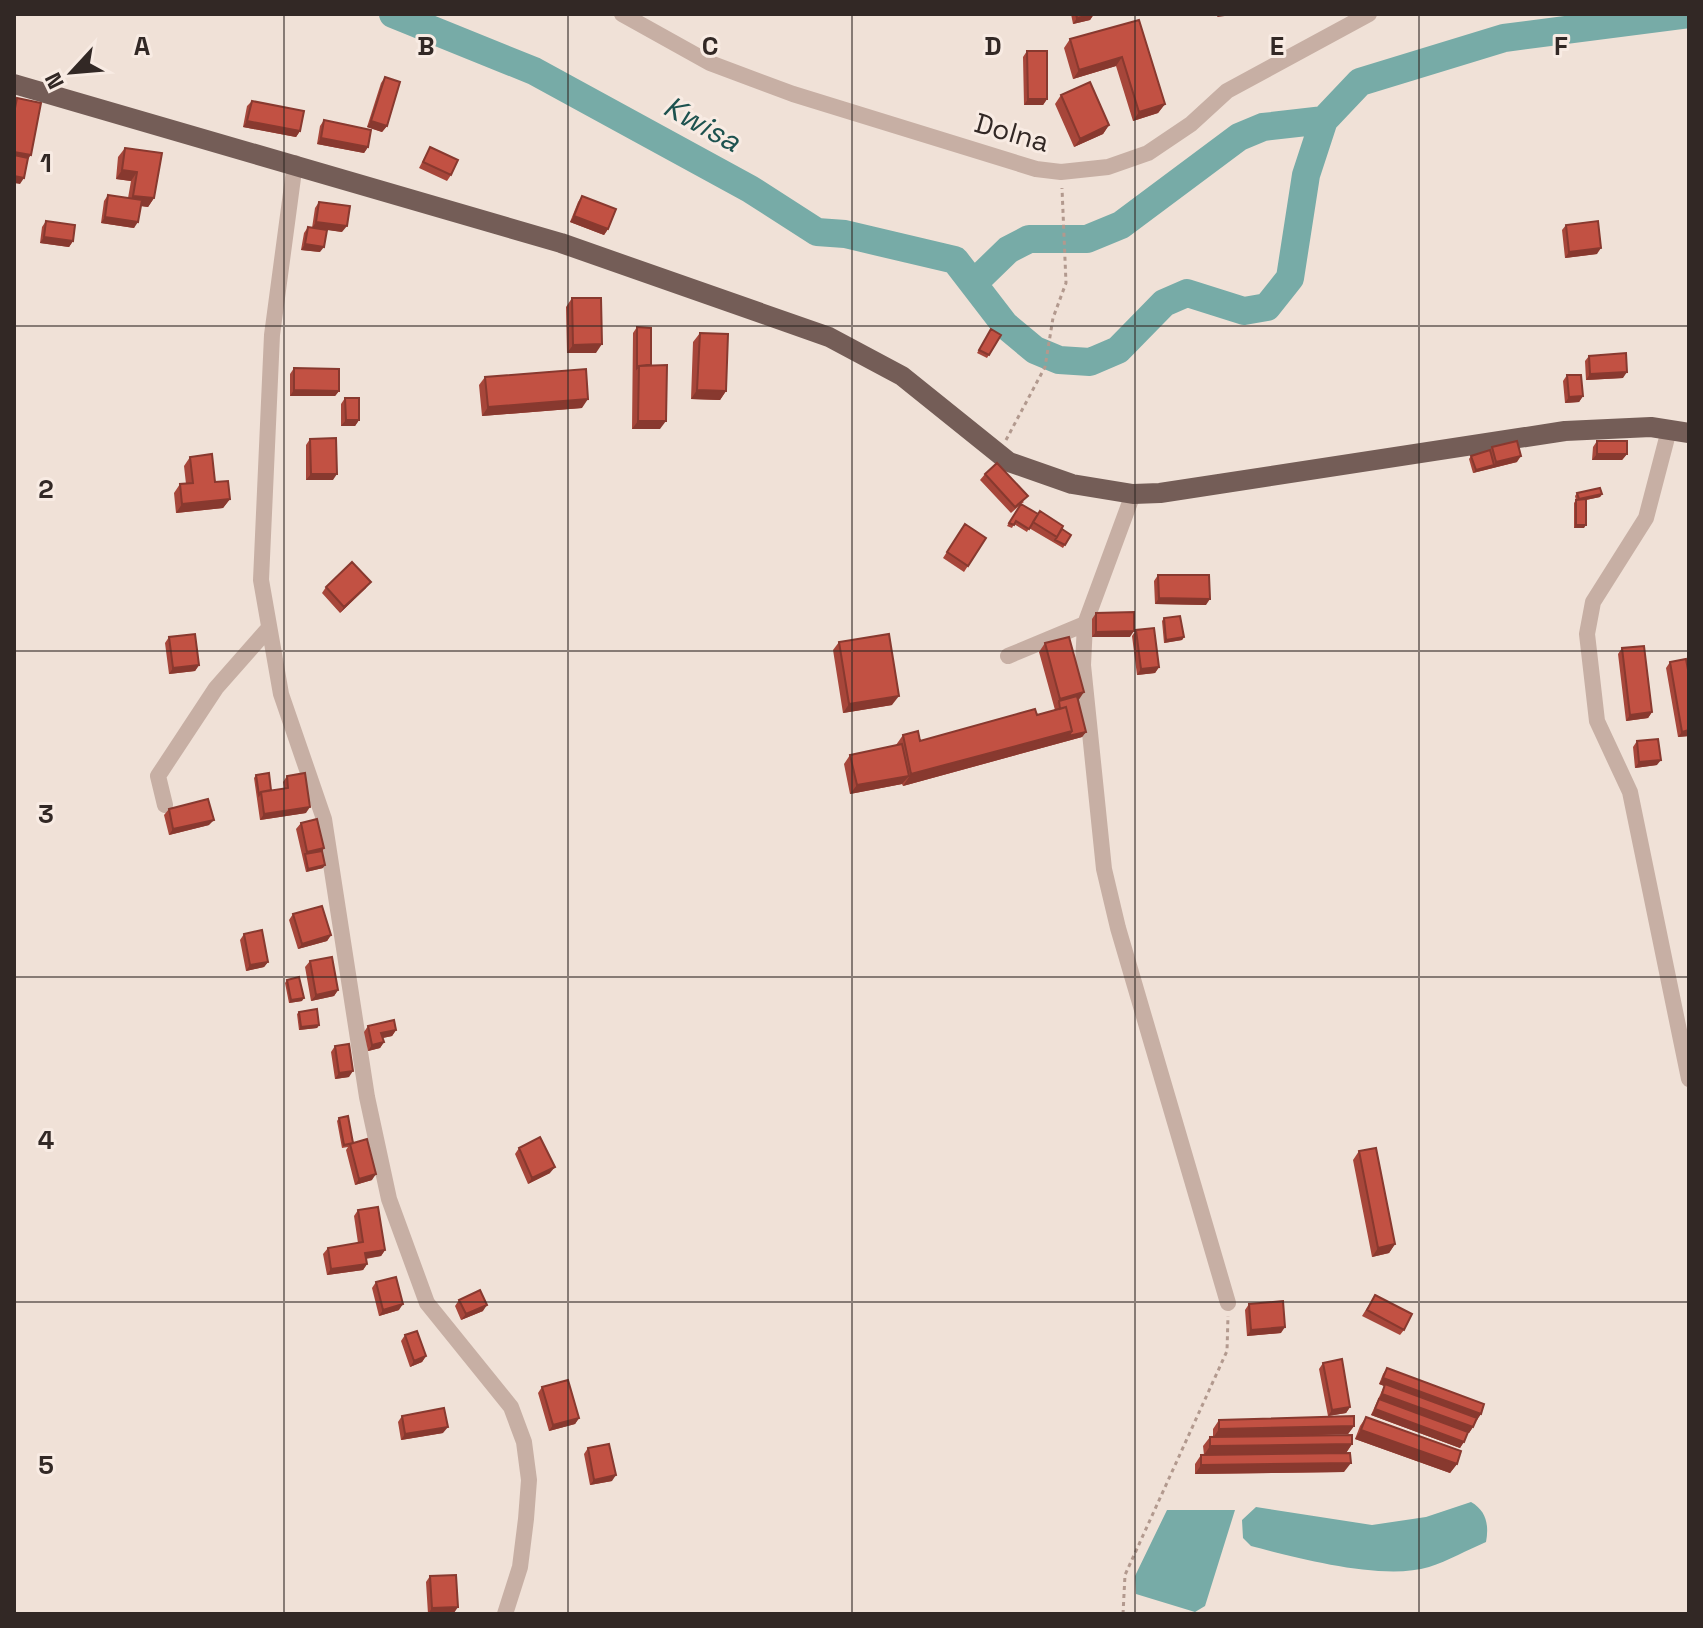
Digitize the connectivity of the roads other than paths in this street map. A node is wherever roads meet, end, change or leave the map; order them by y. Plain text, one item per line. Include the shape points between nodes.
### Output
1 (622, 14) edge
2 (1369, 14) edge
3 (14, 84) edge
4 (295, 163) junction
5 (1679, 431) edge
6 (1133, 494) junction
7 (1085, 624) junction
8 (268, 629) junction
9 (1008, 656) dead end
10 (165, 805) dead end
11 (1689, 1079) edge
12 (1228, 1303) road end
13 (505, 1614) edge

1 - 2 street, Dolna via 710,63 793,94 1036,169 1061,172 1108,167 1148,153 1227,91
3 - 4 main road
4 - 6 main road via 561,243 829,337 902,376 1009,462 1072,484
4 - 8 street via 272,335 263,486 261,580
5 - 6 main road via 1565,431
5 - 11 street via 1646,518 1593,602 1587,634 1597,721 1630,792
6 - 7 street
7 - 9 street
7 - 12 street via 1085,702 1104,869
8 - 10 street via 216,688 158,776
8 - 13 street via 281,694 324,819 367,1097 393,1210 427,1303 511,1407 524,1442 529,1480 526,1519 520,1567

